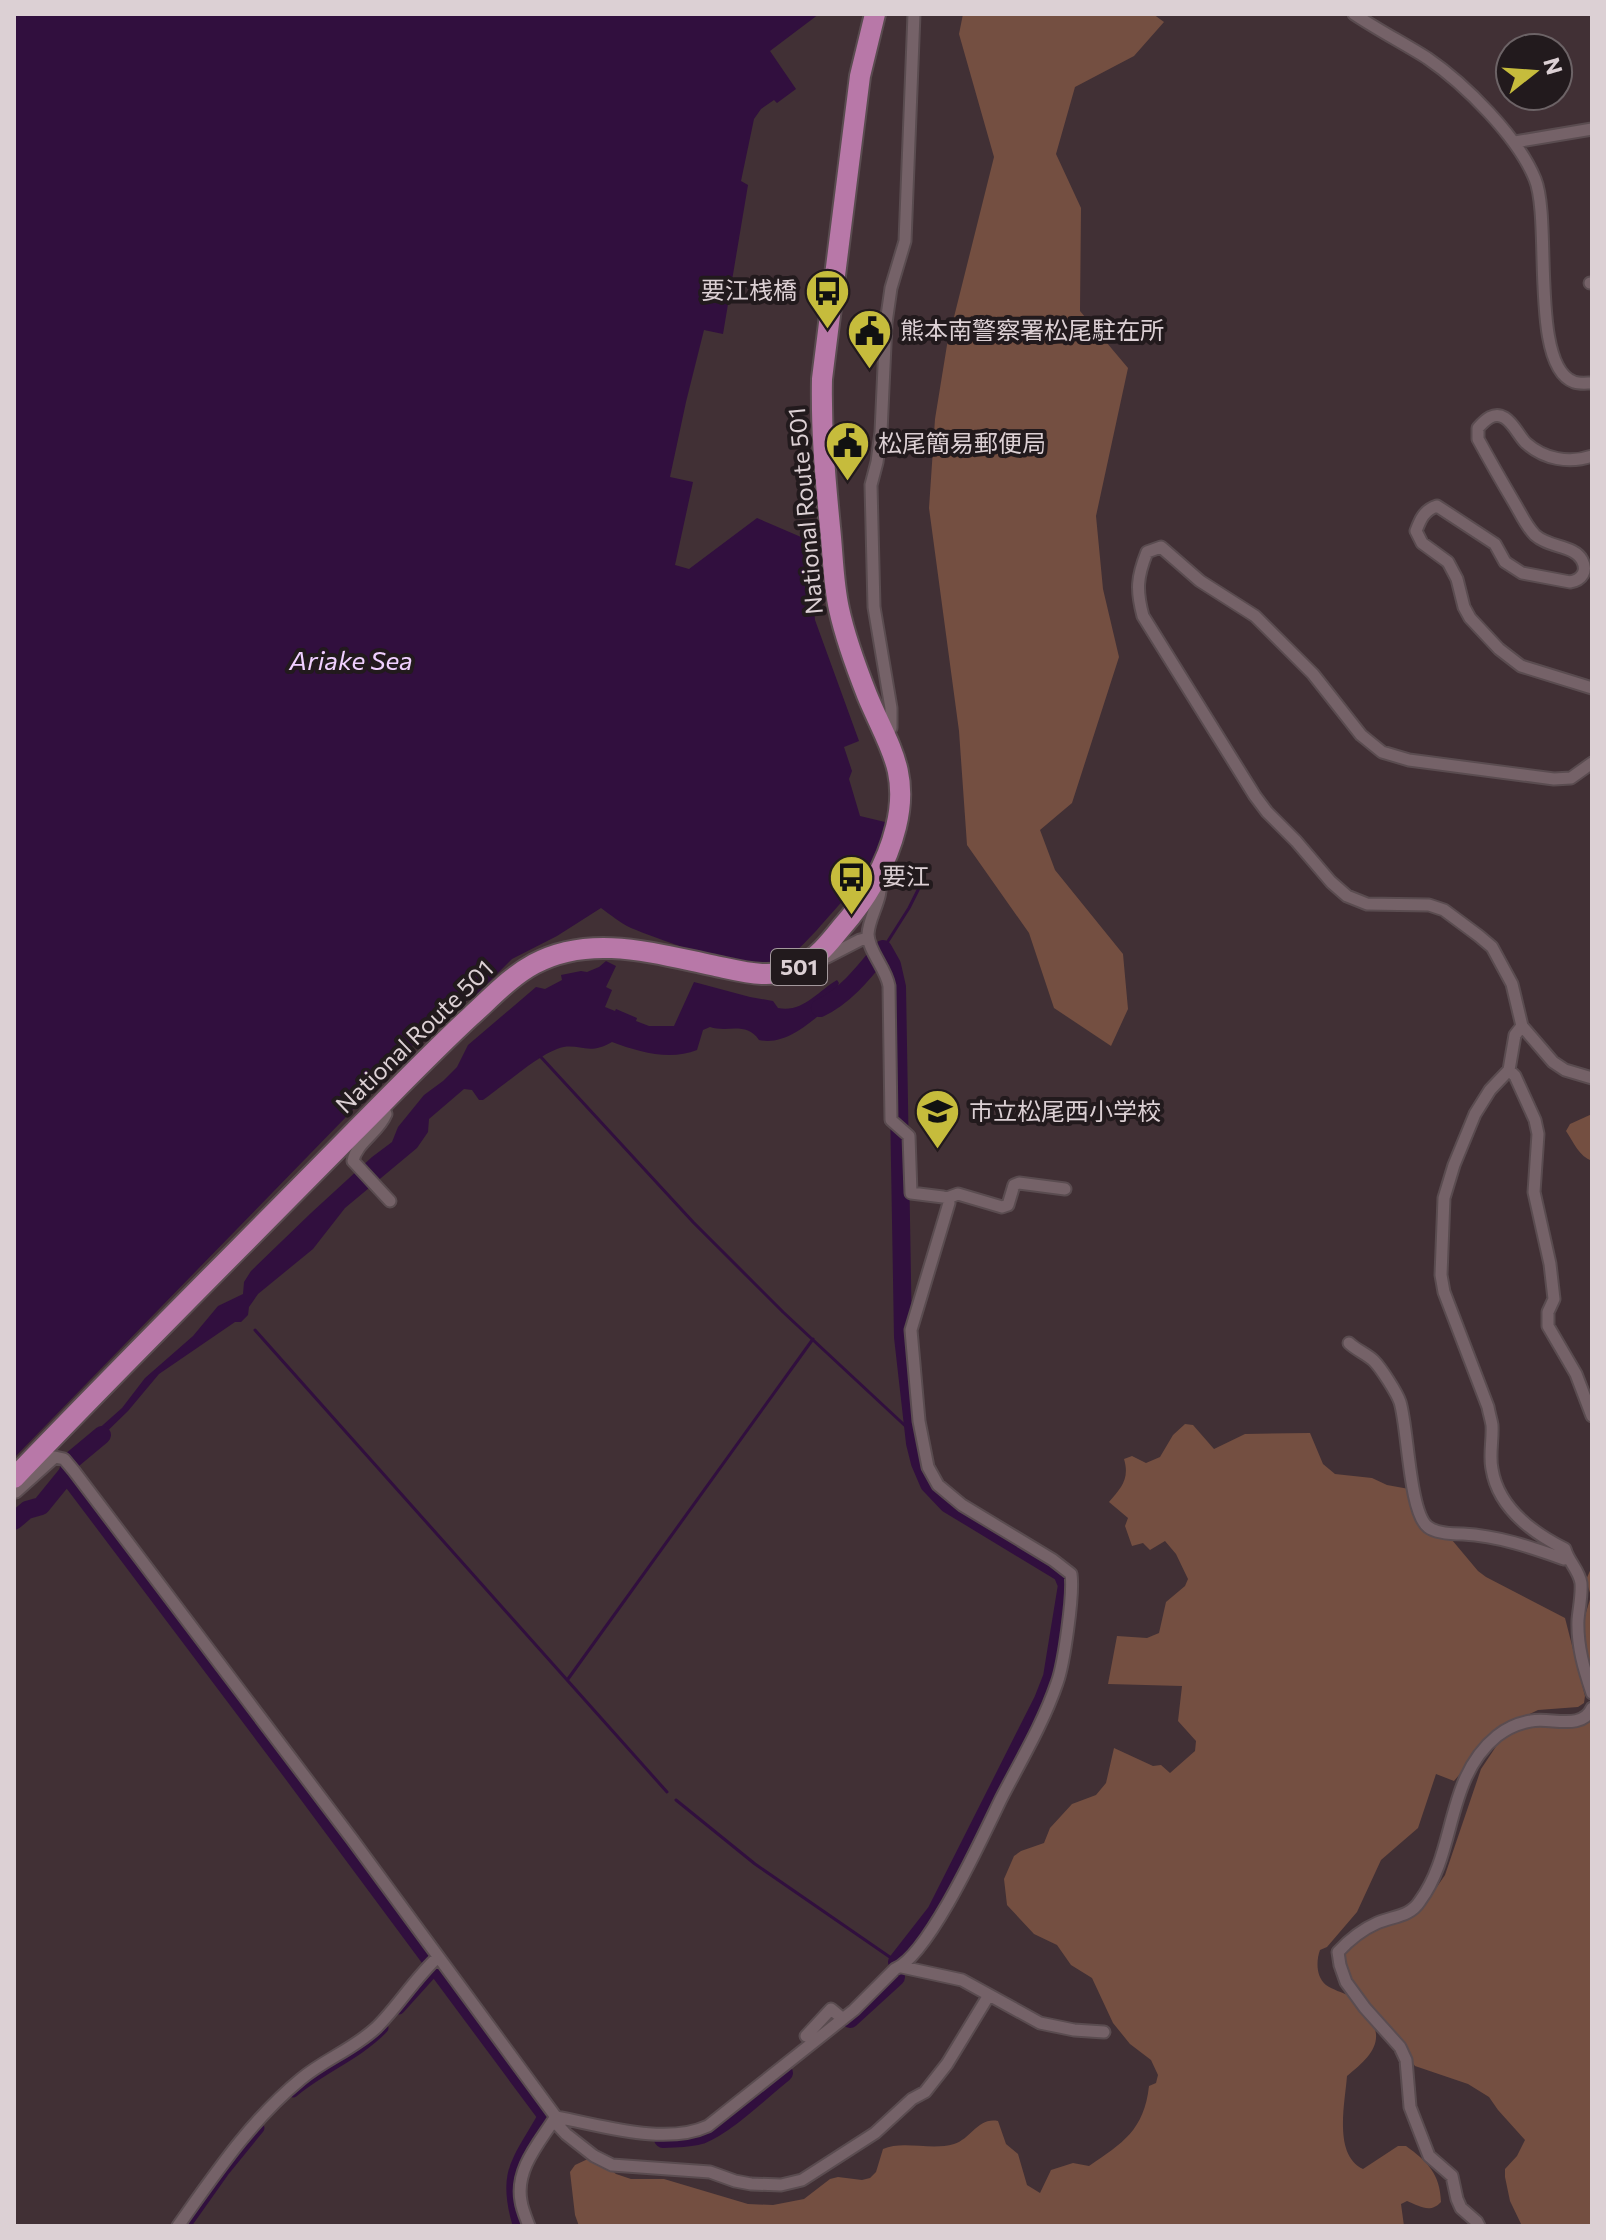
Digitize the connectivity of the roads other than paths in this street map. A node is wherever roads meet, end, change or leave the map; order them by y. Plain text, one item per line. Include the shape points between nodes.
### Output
1 (875, 14) edge
2 (914, 14) edge
3 (1354, 14) edge
4 (1592, 129) edge
5 (1515, 142) junction
6 (1592, 383) edge
7 (1592, 456) edge
8 (1592, 688) edge
9 (886, 735) junction
10 (1592, 763) edge
11 (877, 874) junction
12 (870, 942) junction
13 (819, 953) junction
14 (1522, 1026) junction
15 (1509, 1070) junction
16 (1592, 1078) edge
17 (382, 1104) junction
18 (1065, 1189) dead end
19 (947, 1198) junction
20 (390, 1201) dead end
21 (1349, 1343) dead end
22 (1592, 1416) edge
23 (14, 1478) edge
24 (14, 1491) edge
25 (1567, 1555) junction
26 (1592, 1693) edge
27 (1592, 1708) edge
28 (434, 1960) junction
29 (902, 1967) junction
30 (989, 1995) junction
31 (843, 2019) junction
32 (1104, 2032) dead end
33 (806, 2036) dead end
34 (555, 2119) junction
35 (178, 2226) edge
36 (529, 2226) edge
37 (1479, 2226) edge

1 - 9 highway, National Route 501 / 501 via 860,76 822,379 821,430 839,611
2 - 9 street via 905,241 886,323 881,432 871,485 874,607 891,708
3 - 5 street via 1429,60
4 - 5 street
5 - 6 street via 1540,198 1545,311 1556,364 1574,382
7 - 8 street via 1563,460 1541,454 1498,415 1478,428 1478,439 1528,527 1547,544 1580,556 1585,566 1577,581 1522,573 1505,562 1495,544 1437,506 1421,518 1416,531 1422,543 1448,562 1470,618 1499,649 1521,666
9 - 11 highway, National Route 501 / 501 via 898,771 900,805 891,847
10 - 14 street via 1571,778 1554,779 1382,752 1255,616 1200,581 1161,547 1147,552 1139,572 1143,616 1267,812 1347,896 1367,904 1429,905 1479,936 1492,947 1512,984
11 - 12 street via 882,887 869,924
11 - 13 highway, National Route 501 / 501 via 846,923
12 - 13 street via 860,940 827,957
12 - 19 street via 889,986 891,1120 909,1136 911,1193
13 - 17 highway, National Route 501 / 501 via 799,967 764,975 619,948 558,953 497,992
14 - 15 street via 1515,1035
14 - 16 street via 1553,1062
15 - 22 street via 1538,1134 1534,1192 1554,1299 1548,1326 1576,1374
15 - 25 street via 1475,1114 1454,1165 1444,1198 1441,1275 1488,1407 1492,1470 1502,1496 1519,1519
17 - 20 street via 382,1124 353,1161
17 - 23 highway, National Route 501 / 501
18 - 19 street via 1019,1183 1002,1207 958,1194
19 - 29 street via 911,1330 928,1467 948,1495 1053,1560 1071,1574 1073,1584 1060,1672 1043,1716 952,1896
21 - 25 street via 1373,1359 1400,1400 1414,1494 1424,1524 1451,1534 1506,1540 1564,1559
24 - 28 street via 55,1457 64,1459 352,1839
25 - 26 street via 1581,1583 1579,1654
27 - 37 street via 1578,1721 1532,1720 1495,1737 1463,1780 1438,1870 1418,1905 1353,1936 1338,1952 1346,1982 1406,2060 1410,2107 1429,2156 1452,2176 1461,2208
28 - 34 street
28 - 35 street via 378,2026 300,2079 258,2121
29 - 30 street via 962,1980
29 - 31 street
30 - 32 street via 1040,2023
30 - 34 street via 925,2092 875,2133 802,2180 751,2184 710,2172 612,2165 575,2142
31 - 33 street via 831,2009
31 - 34 street via 696,2132 657,2135
34 - 36 street via 525,2168 520,2200

